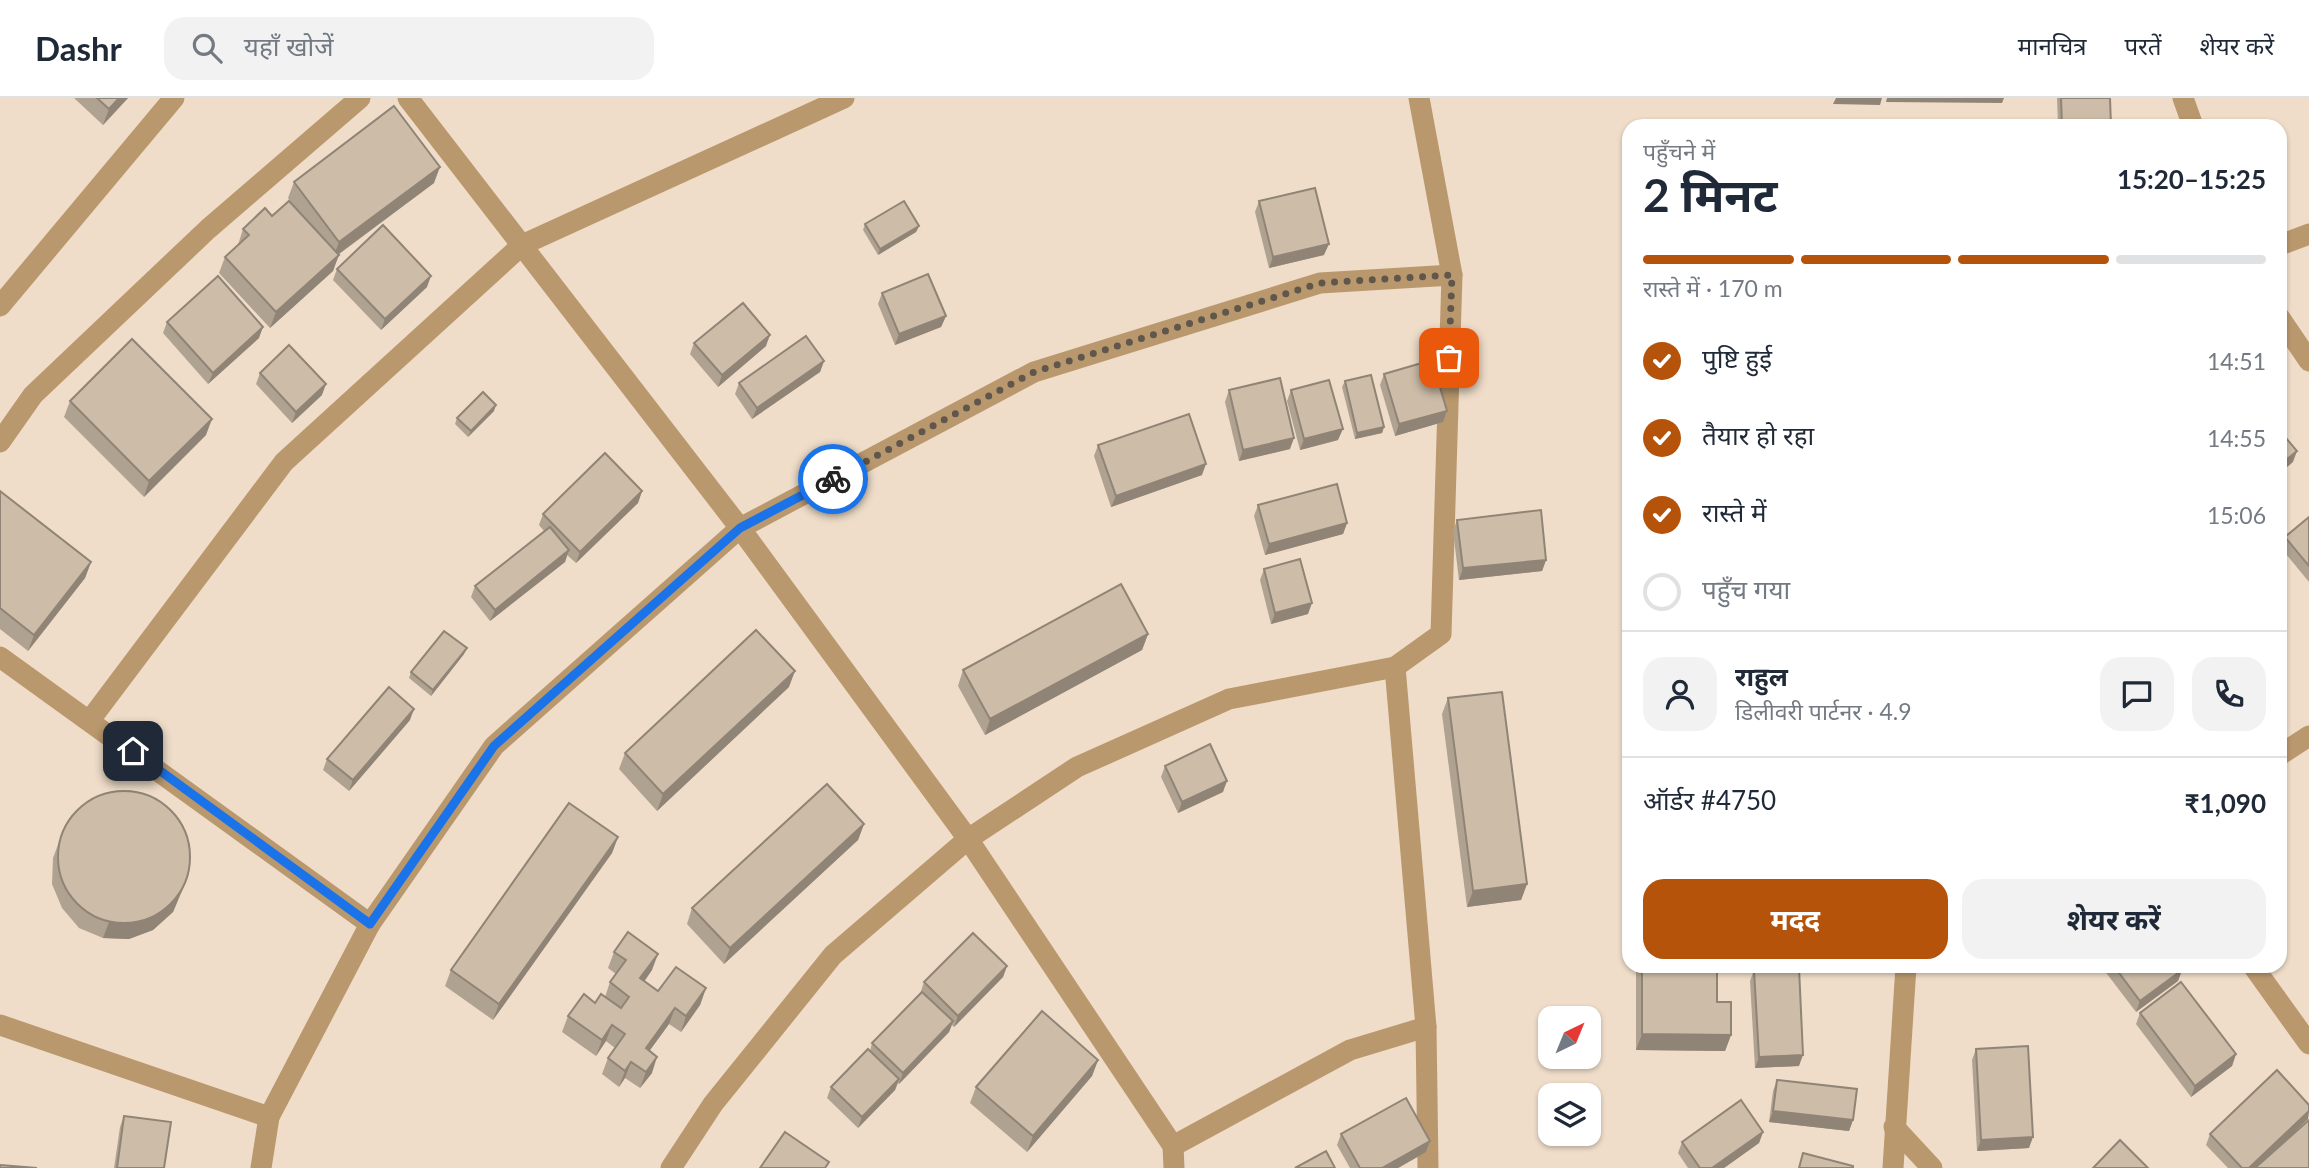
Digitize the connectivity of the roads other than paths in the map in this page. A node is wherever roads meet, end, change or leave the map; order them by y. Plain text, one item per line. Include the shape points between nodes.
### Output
1 (174, 98) edge
2 (360, 98) edge
3 (408, 98) edge
4 (844, 98) edge
5 (1419, 98) edge
6 (2183, 98) edge
7 (2190, 119) edge
8 (2309, 234) edge
9 (2287, 242) edge
10 (522, 245) junction
11 (1452, 275) junction
12 (0, 306) edge
13 (2287, 328) edge
14 (2309, 361) edge
15 (0, 442) edge
16 (740, 528) junction
17 (0, 657) edge
18 (1395, 667) junction
19 (90, 720) junction
20 (2309, 736) edge
21 (2287, 750) edge
22 (968, 839) junction
23 (370, 924) junction
24 (1905, 973) edge
25 (2258, 973) edge
26 (0, 1025) edge
27 (1426, 1027) junction
28 (2309, 1044) edge
29 (269, 1117) junction
30 (1894, 1127) junction
31 (1173, 1146) junction
32 (261, 1168) edge
33 (670, 1168) edge
34 (1174, 1168) edge
35 (1427, 1168) edge
36 (1893, 1168) edge
37 (1932, 1168) edge

1 - 12 street
2 - 15 street via 208,229 43,386
3 - 10 street
4 - 10 street
5 - 11 street
6 - 7 street
8 - 9 street
10 - 16 street
10 - 19 street via 284,462
11 - 16 street via 1320,283 1034,372
11 - 18 street via 1441,634
13 - 14 street
16 - 22 street
16 - 23 street via 494,746
17 - 19 street
18 - 22 street via 1229,699 1077,766
18 - 27 street
19 - 23 street
20 - 21 street
22 - 31 street
22 - 33 street via 833,955 713,1104
23 - 29 street
24 - 30 street
25 - 28 street
26 - 29 street
27 - 31 street via 1350,1050
27 - 35 street
29 - 32 street
30 - 36 street
30 - 37 street
31 - 34 street

